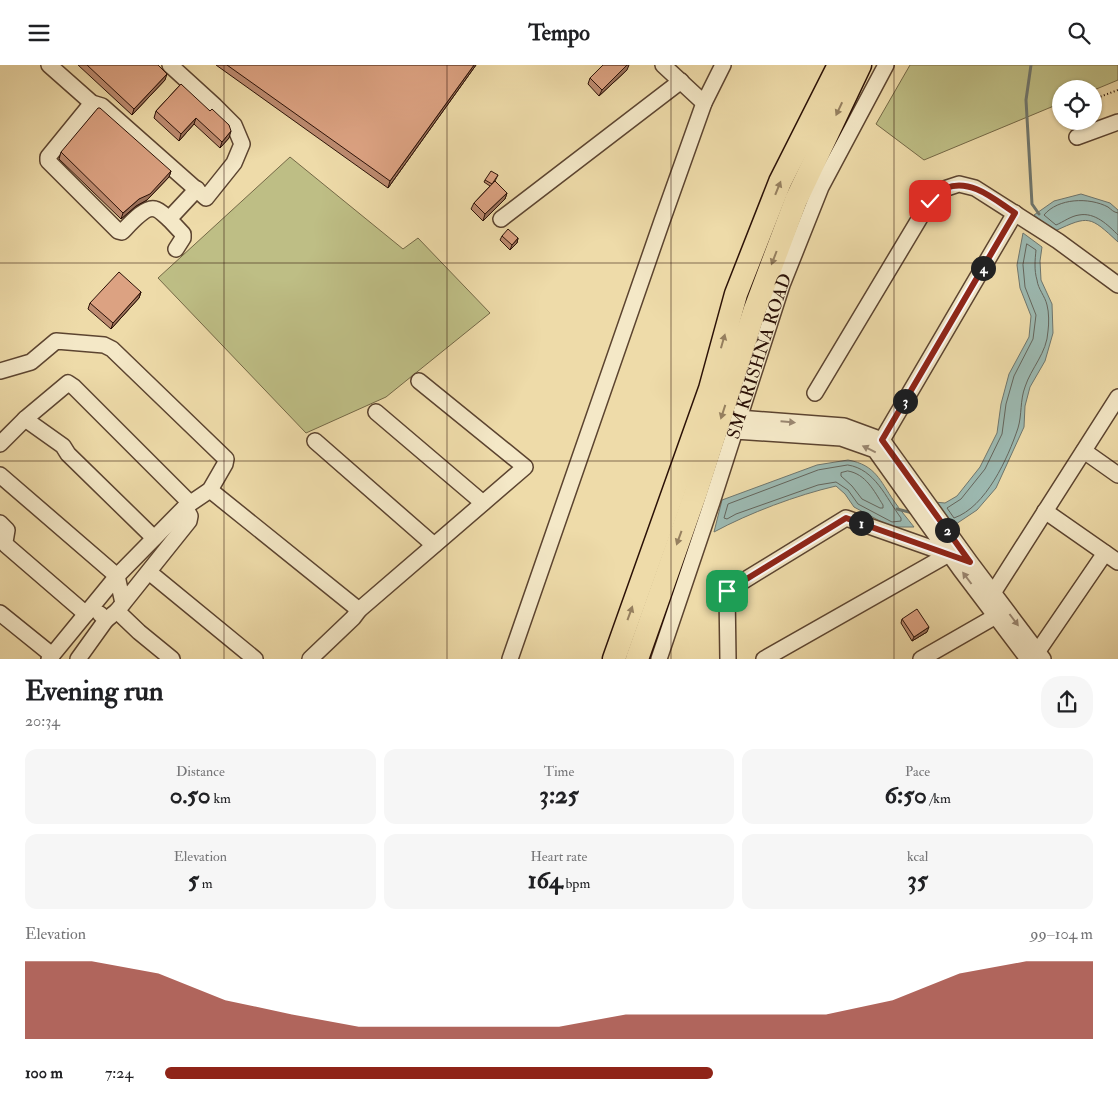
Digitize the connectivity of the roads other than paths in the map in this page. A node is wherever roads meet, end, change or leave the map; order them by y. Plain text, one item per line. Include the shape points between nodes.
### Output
1 (49, 65) edge
2 (170, 65) edge
3 (663, 65) edge
4 (723, 65) edge
5 (839, 65) edge
6 (871, 68) edge
7 (681, 81) junction
8 (92, 103) junction
9 (704, 103) junction
10 (1118, 122) edge
11 (1077, 137) dead end
12 (197, 189) junction
13 (1015, 213) junction
14 (168, 219) junction
15 (501, 219) dead end
16 (176, 249) dead end
17 (1118, 285) edge
18 (0, 371) edge
19 (419, 381) dead end
20 (814, 393) dead end
21 (1118, 397) edge
22 (376, 412) dead end
23 (25, 419) junction
24 (737, 425) junction
25 (882, 440) junction
26 (315, 441) dead end
27 (0, 443) edge
28 (1084, 451) junction
29 (0, 475) edge
30 (1118, 475) edge
31 (210, 490) junction
32 (686, 490) junction
33 (483, 503) junction
34 (187, 505) junction
35 (1045, 511) junction
36 (0, 523) edge
37 (154, 538) junction
38 (434, 545) junction
39 (1105, 553) junction
40 (949, 554) junction
41 (970, 562) junction
42 (1118, 562) edge
43 (150, 572) junction
44 (117, 576) junction
45 (994, 593) junction
46 (89, 610) junction
47 (359, 610) junction
48 (116, 611) junction
49 (0, 613) edge
50 (996, 616) junction
51 (1036, 656) edge
52 (51, 657) edge
53 (78, 659) edge
54 (172, 659) edge
55 (255, 659) edge
56 (310, 659) edge
57 (510, 659) edge
58 (614, 659) edge
59 (637, 659) edge
60 (659, 659) edge
61 (728, 659) edge
62 (764, 659) edge
63 (922, 659) edge

1 - 8 street
2 - 12 street via 234,125 242,144 234,163 206,198
3 - 7 street
4 - 9 street
32 -> 5 highway, SM KRISHNA ROAD via 736,294 780,182
6 - 24 street, SM KRISHNA ROAD via 782,285
6 -> 32 highway, SM KRISHNA ROAD via 796,200
7 - 9 street
7 - 15 street
8 - 12 street via 102,106
8 - 14 street via 48,161 118,231 122,232 150,208 157,209
9 - 57 street
10 - 11 street
12 - 14 street
13 - 17 street
13 - 20 street via 975,188 959,185 944,189 930,201
13 - 25 street
14 - 16 street via 183,234
18 - 31 street via 30,362 56,341 107,346 226,459
19 - 33 street via 525,467
21 - 28 street
22 - 33 street
23 - 27 street
23 - 34 street via 65,384 71,384
23 - 37 street via 63,446
24 -> 25 street via 844,426
40 -> 24 street via 875,450 841,439
24 - 60 street, SM KRISHNA ROAD
25 - 41 street
26 - 38 street
28 - 30 street
28 - 35 street
29 - 44 street
31 - 34 street
31 - 47 street
58 -> 32 highway, SM KRISHNA ROAD
32 -> 59 highway, SM KRISHNA ROAD
33 - 38 street
34 - 37 street
34 - 43 street via 189,521
35 - 39 street
35 - 45 street
36 - 46 street via 7,530 6,545
37 - 44 street
38 - 47 street
39 - 42 street
39 - 51 street
40 - 41 street
50 -> 40 street
40 - 61 street via 846,518 727,591
40 - 62 street
41 - 45 street
43 - 48 street
43 - 55 street
44 - 46 street
44 - 48 street
45 -> 51 street
46 - 48 street
46 - 52 street
47 - 56 street
48 - 53 street
48 - 54 street
49 - 52 street
50 - 51 street
50 - 63 street

